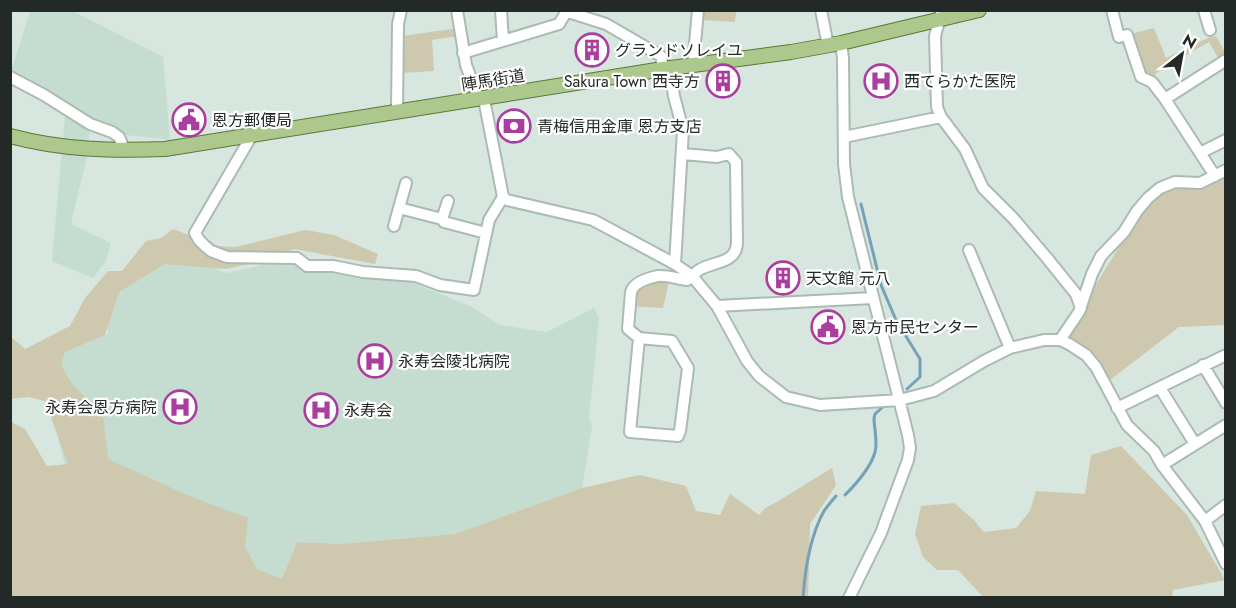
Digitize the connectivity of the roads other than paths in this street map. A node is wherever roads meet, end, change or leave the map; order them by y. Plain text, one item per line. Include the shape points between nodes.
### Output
1 (401, 10) edge
2 (457, 10) edge
3 (501, 10) edge
4 (698, 10) edge
5 (820, 10) edge
6 (979, 10) edge
7 (1112, 10) edge
8 (1204, 10) edge
9 (941, 16) edge
10 (1210, 30) dead end
11 (503, 41) junction
12 (834, 45) junction
13 (463, 53) junction
14 (1226, 60) edge
15 (693, 66) junction
16 (666, 69) junction
17 (10, 77) edge
18 (481, 99) junction
19 (1165, 99) junction
20 (397, 112) junction
21 (941, 117) junction
22 (252, 135) junction
23 (10, 136) edge
24 (844, 137) junction
25 (1226, 140) edge
26 (125, 151) junction
27 (1200, 153) junction
28 (682, 154) junction
29 (1226, 170) edge
30 (1215, 176) junction
31 (406, 183) dead end
32 (503, 197) junction
33 (448, 201) dead end
34 (399, 208) junction
35 (442, 219) junction
36 (394, 226) dead end
37 (486, 233) junction
38 (969, 250) dead end
39 (675, 264) junction
40 (692, 276) junction
41 (873, 298) junction
42 (717, 306) junction
43 (1081, 308) junction
44 (639, 338) junction
45 (1060, 340) junction
46 (1010, 348) junction
47 (1226, 355) edge
48 (1203, 365) junction
49 (1160, 388) junction
50 (900, 400) junction
51 (1226, 403) edge
52 (1117, 408) junction
53 (1226, 425) edge
54 (1195, 444) junction
55 (1162, 465) junction
56 (1226, 505) edge
57 (1205, 520) junction
58 (1226, 564) edge
59 (849, 597) edge

1 - 20 street
2 - 13 street
3 - 11 street
4 - 15 street
5 - 12 street
6 - 9 main road, 陣馬街道
7 - 19 street via 1119,37 1126,35 1141,77 1152,82
8 - 10 street
9 - 12 main road, 陣馬街道
9 - 21 street via 935,36 937,107
11 - 13 street
11 - 16 street via 560,24 568,12 606,24 661,56
12 - 15 main road, 陣馬街道
12 - 24 street via 843,58
13 - 18 street
14 - 19 street
15 - 16 main road, 陣馬街道
16 - 18 main road, 陣馬街道
16 - 28 street via 683,130
17 - 26 street via 90,124 112,132
18 - 20 main road, 陣馬街道
18 - 32 street
19 - 27 street
20 - 22 main road, 陣馬街道
21 - 24 street
21 - 43 street via 964,149 983,188 1041,250 1076,294
22 - 26 main road, 陣馬街道 via 175,148
22 - 37 street via 195,233 218,254 236,258 297,258 307,266 416,276 440,285 474,290
23 - 26 main road, 陣馬街道 via 84,149
24 - 41 street via 848,197 862,227
25 - 27 street
27 - 30 street
28 - 39 street
28 - 40 street via 729,154 736,162 737,251 732,258
29 - 30 street
30 - 43 street via 1200,183 1174,182 1148,198 1101,256
31 - 34 street
32 - 37 street
32 - 39 street via 593,220
33 - 35 street
34 - 35 street
34 - 36 street
35 - 37 street
38 - 46 street
39 - 40 street
40 - 42 street
40 - 44 street via 687,280 660,275 632,287 628,329
41 - 42 street
41 - 50 street
42 - 50 street via 747,361 786,398 820,405
43 - 45 street
44 - 44 street via 672,340 688,368 678,436 630,432
45 - 46 street
45 - 52 street via 1086,355
46 - 50 street via 934,391
47 - 48 street
48 - 49 street
48 - 51 street
49 - 52 street
49 - 54 street
50 - 59 street via 910,448 908,460 881,533
52 - 55 street
53 - 54 street
54 - 55 street
55 - 57 street
56 - 57 street
57 - 58 street

